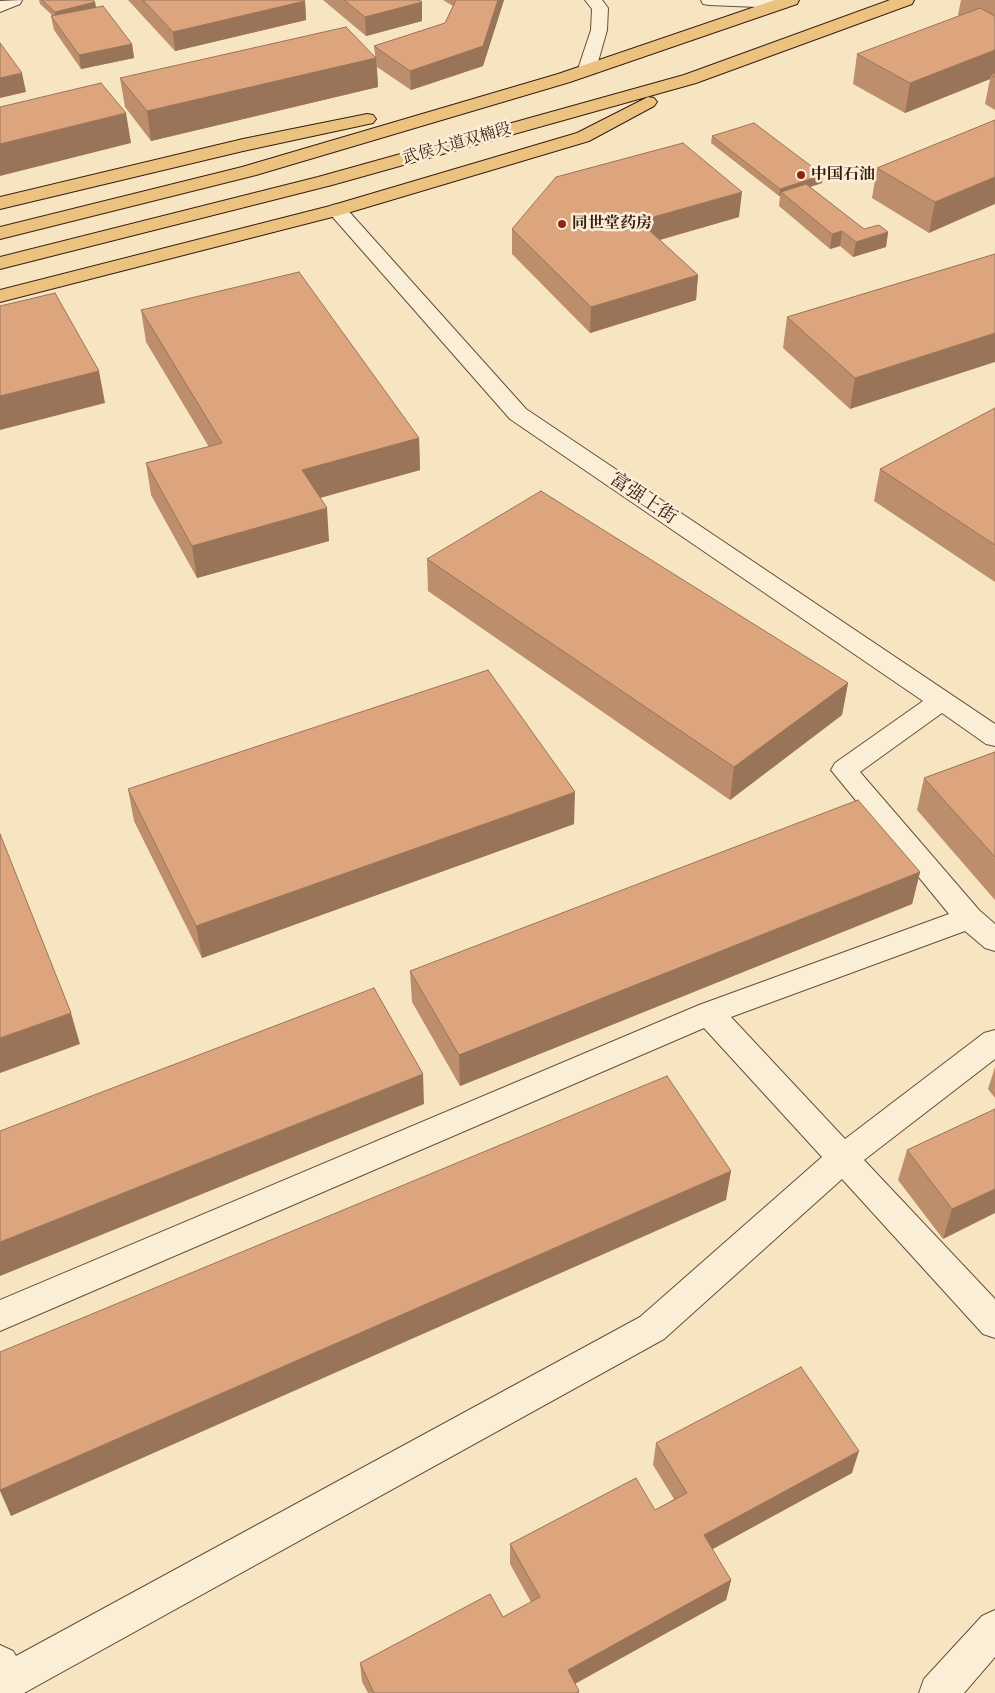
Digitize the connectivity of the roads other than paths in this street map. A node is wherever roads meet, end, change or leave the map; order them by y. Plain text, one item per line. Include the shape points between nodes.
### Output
1 (14, 0) edge
2 (593, 0) edge
3 (709, 0) edge
4 (906, 0) edge
5 (786, 2) edge
6 (0, 7) edge
7 (587, 69) junction
8 (564, 78) junction
9 (690, 79) junction
10 (0, 203) edge
11 (337, 210) junction
12 (0, 233) edge
13 (0, 263) edge
14 (0, 296) edge
15 (941, 701) junction
16 (995, 737) edge
17 (969, 918) junction
18 (995, 940) edge
19 (709, 1013) junction
20 (995, 1042) edge
21 (843, 1158) junction
22 (0, 1316) edge
23 (995, 1323) edge
24 (995, 1629) edge
25 (0, 1664) edge
26 (938, 1693) edge

1 - 6 street
2 - 7 street via 600,8 599,30
3 - 5 street
4 - 9 main road, 武侯大道双楠段
5 - 7 main road, 武侯大道双楠段
7 - 8 main road, 武侯大道双楠段
8 - 10 main road via 243,145
8 - 12 main road, 武侯大道双楠段 via 250,171
9 - 11 main road via 583,138
9 - 13 main road, 武侯大道双楠段 via 325,182
11 - 14 main road
11 - 15 street, 富强上街 via 518,414
15 - 16 street, 富强上街
15 - 17 street via 844,770
17 - 18 street
17 - 19 street
19 - 21 street
19 - 22 street
20 - 21 street
21 - 23 street
21 - 25 street via 652,1328 6,1682
24 - 26 street

